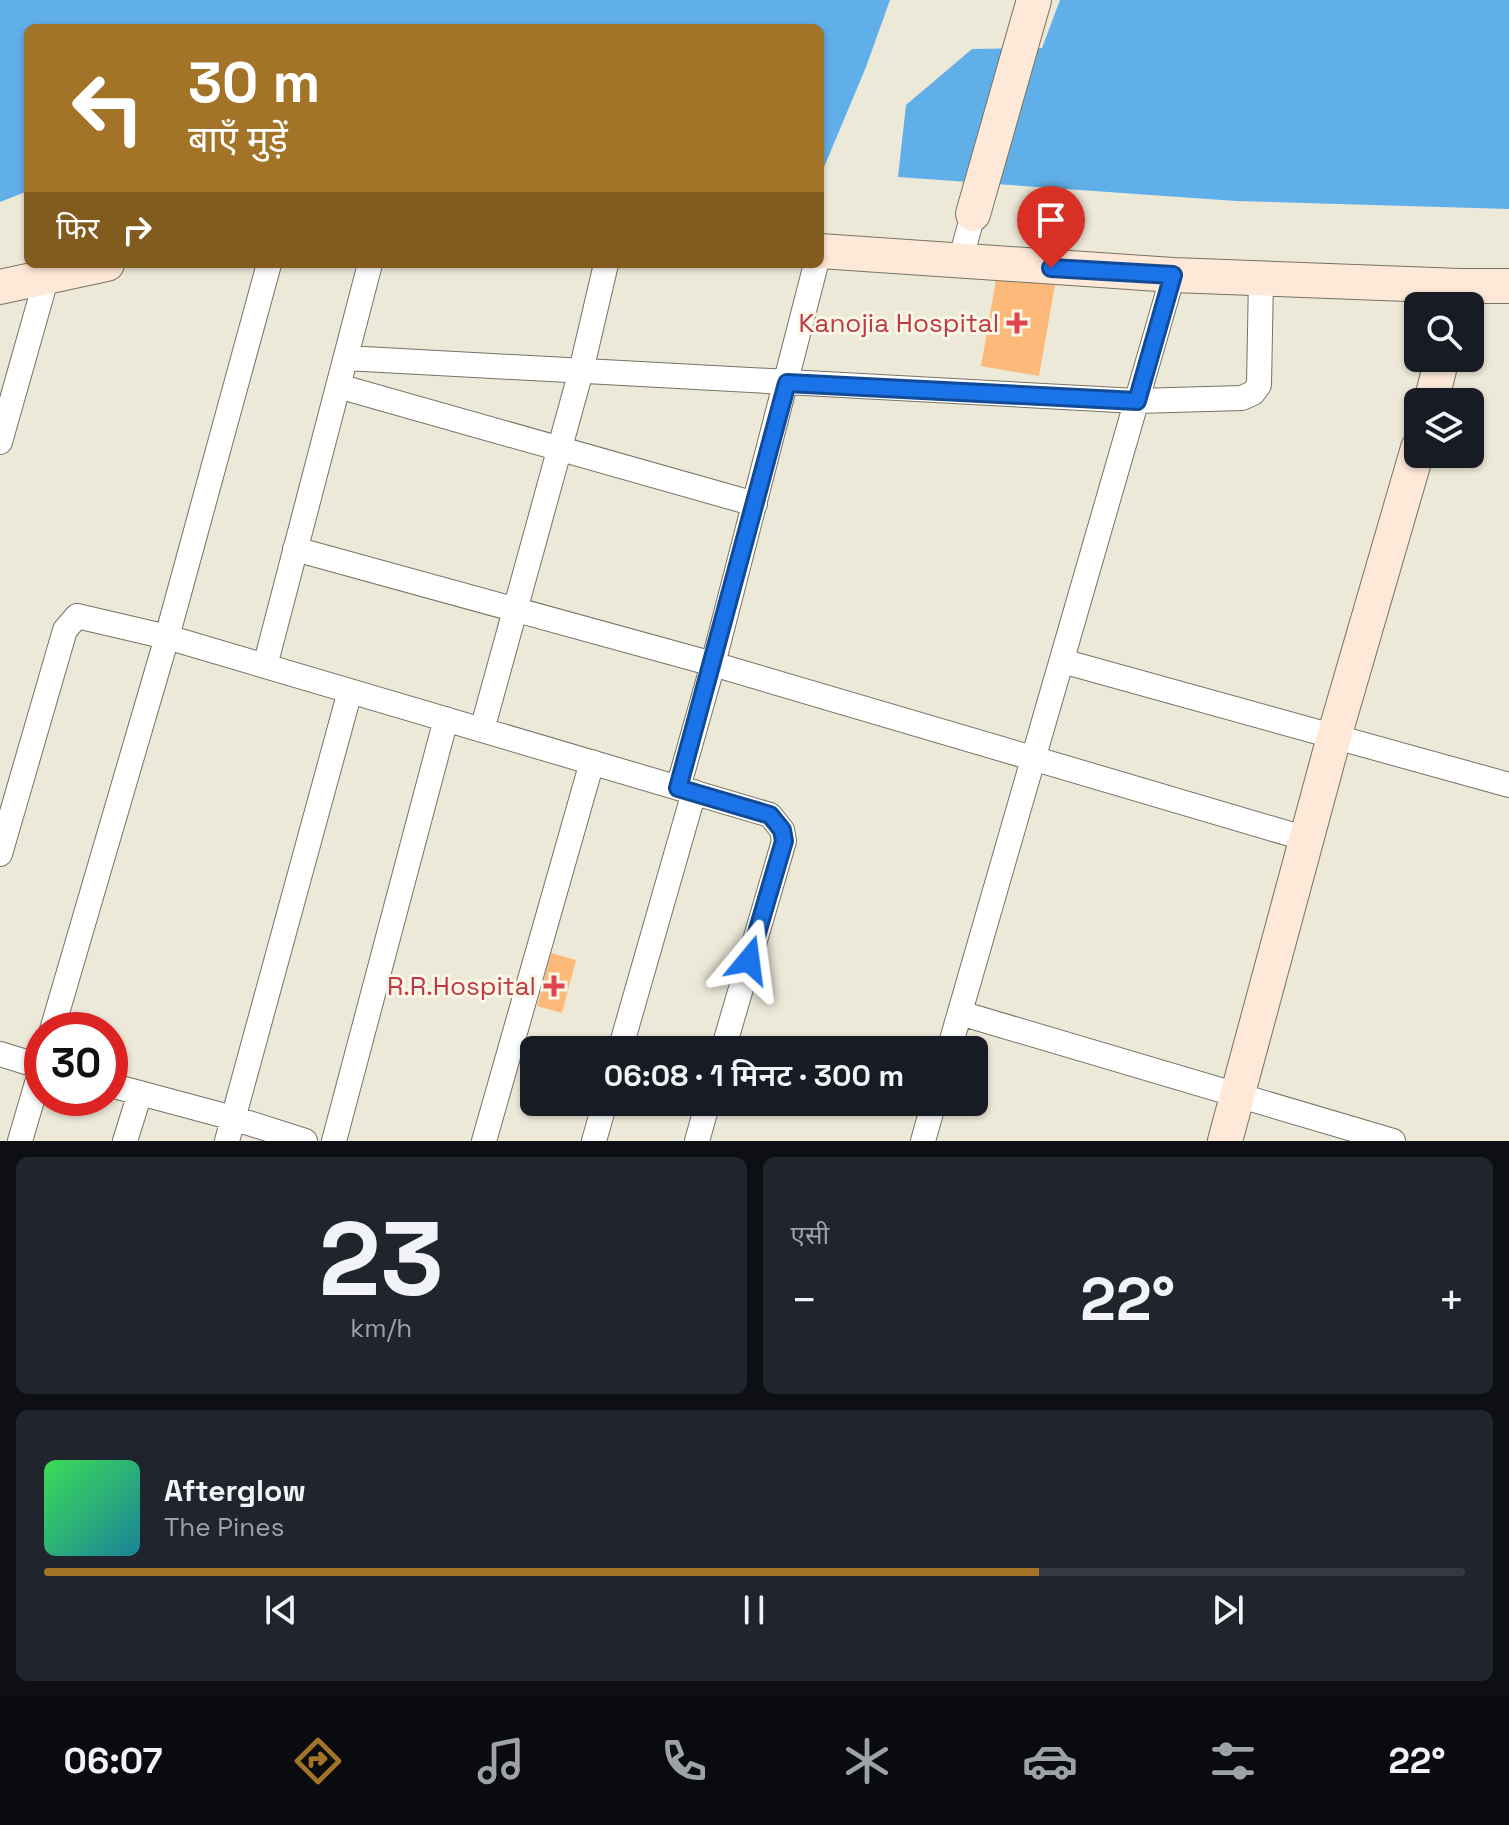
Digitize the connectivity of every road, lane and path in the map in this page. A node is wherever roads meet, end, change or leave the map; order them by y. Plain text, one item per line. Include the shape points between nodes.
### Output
1 (1034, 0) edge
2 (973, 214) joint
3 (824, 251) edge
4 (960, 262) junction
5 (87, 268) edge
6 (268, 268) edge
7 (369, 268) edge
8 (605, 268) edge
9 (815, 268) edge
10 (1173, 275) junction
11 (47, 276) junction
12 (1261, 278) junction
13 (1509, 286) edge
14 (0, 287) edge
15 (1414, 292) edge
16 (1478, 292) edge
17 (346, 358) junction
18 (581, 371) junction
19 (787, 383) junction
20 (338, 386) junction
21 (1137, 401) junction
22 (0, 442) edge
23 (560, 449) junction
24 (1412, 468) edge
25 (755, 504) junction
26 (295, 549) junction
27 (517, 610) junction
28 (167, 637) junction
29 (1062, 661) junction
30 (713, 664) junction
31 (265, 666) junction
32 (350, 691) junction
33 (446, 719) junction
34 (482, 730) junction
35 (1334, 737) junction
36 (1033, 759) junction
37 (592, 762) junction
38 (1509, 785) edge
39 (686, 790) junction
40 (1307, 839) junction
41 (0, 854) edge
42 (57, 1012) edge
43 (960, 1013) junction
44 (624, 1036) edge
45 (727, 1036) edge
46 (953, 1036) edge
47 (0, 1054) edge
48 (24, 1061) edge
49 (128, 1090) edge
50 (140, 1093) junction
51 (1237, 1097) junction
52 (27, 1116) edge
53 (601, 1116) edge
54 (704, 1116) edge
55 (930, 1116) edge
56 (230, 1130) edge
57 (20, 1141) edge
58 (125, 1141) edge
59 (305, 1141) edge
60 (334, 1141) edge
61 (484, 1141) edge
62 (594, 1141) edge
63 (697, 1141) edge
64 (923, 1141) edge
65 (1225, 1141) edge
66 (1393, 1141) edge

1 - 2 street
2 - 4 street
3 - 4 street
4 - 10 street
5 - 11 street
6 - 28 street
7 - 17 street
8 - 18 street
9 - 19 street
10 - 12 street
10 - 21 street
11 - 14 street
11 - 22 street
12 - 15 street
12 - 21 street via 1260,373 1253,393 1242,398
13 - 16 street
17 - 18 street
17 - 20 street
18 - 19 street
18 - 23 street
19 - 21 street
19 - 25 street
20 - 23 street
20 - 26 street
21 - 29 street
23 - 25 street
23 - 27 street
24 - 35 street
25 - 30 street
26 - 27 street
26 - 31 street
27 - 30 street
27 - 34 street
28 - 31 street
28 - 41 street via 91,618 70,621
28 - 42 street
29 - 35 street
29 - 36 street
30 - 36 street
30 - 39 street
31 - 32 street
32 - 33 street
32 - 56 street
33 - 34 street
33 - 60 street
34 - 37 street
35 - 38 street
35 - 40 street
36 - 40 street
36 - 43 street
37 - 39 street
37 - 61 street
39 - 44 street
39 - 45 street via 770,815 784,841
40 - 51 street
43 - 46 street
43 - 51 street
47 - 48 street
49 - 50 street
50 - 56 street
50 - 58 street
51 - 65 street
51 - 66 street
52 - 57 street
53 - 62 street
54 - 63 street
55 - 64 street
56 - 59 street

